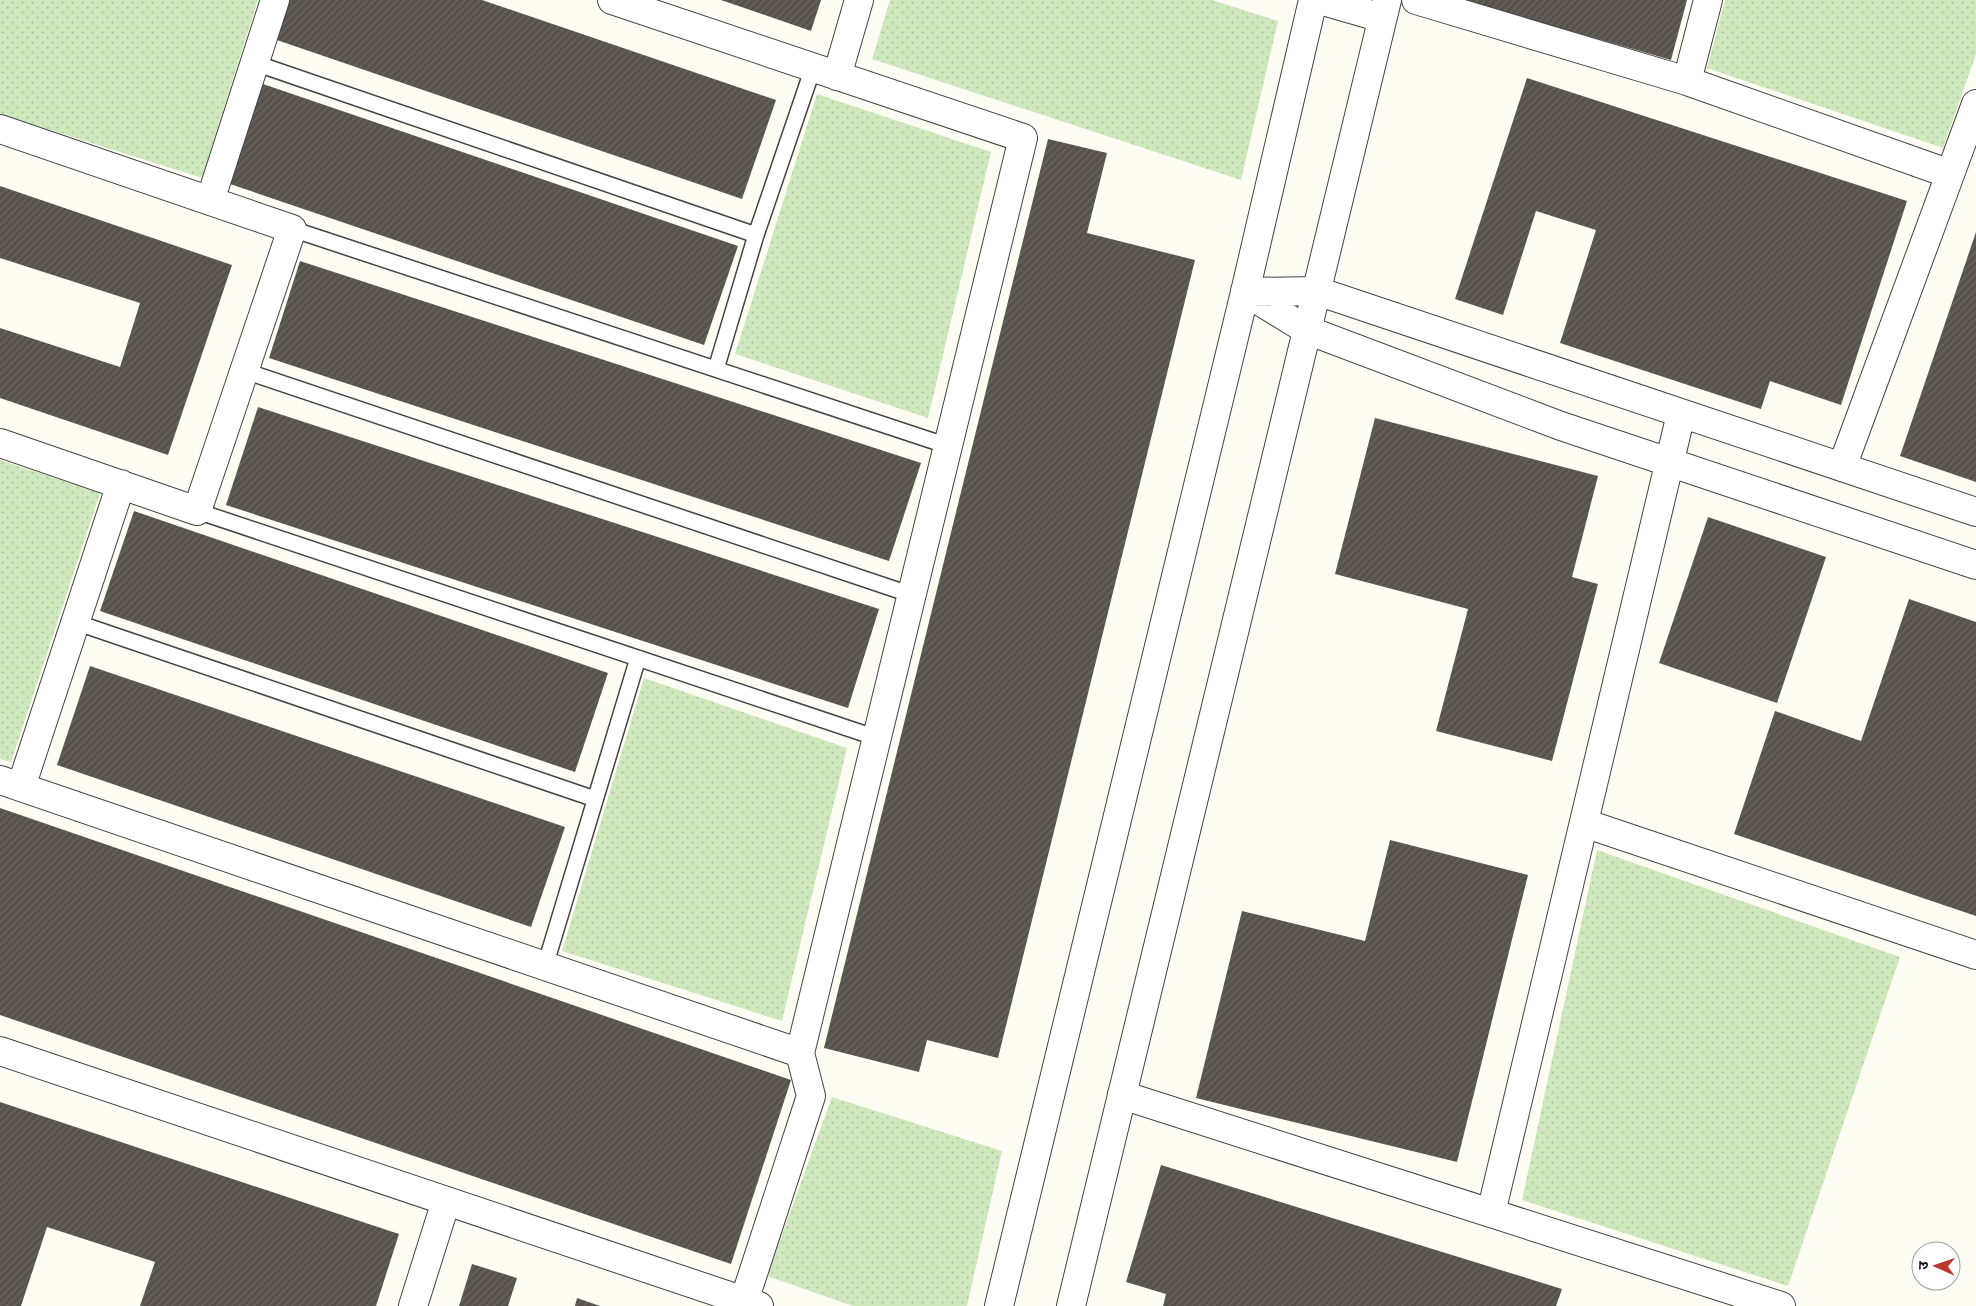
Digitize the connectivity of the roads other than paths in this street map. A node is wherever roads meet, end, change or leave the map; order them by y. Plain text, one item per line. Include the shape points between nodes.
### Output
1 (275, 0) edge
2 (612, 0) edge
3 (859, 0) edge
4 (1313, 0) edge
5 (1320, 0) edge
6 (1416, 0) edge
7 (1708, 0) edge
8 (1384, 9) edge
9 (255, 63) junction
10 (825, 72) junction
11 (1687, 81) junction
12 (1976, 104) edge
13 (0, 129) edge
14 (1950, 174) junction
15 (210, 201) junction
16 (292, 229) junction
17 (756, 235) junction
18 (1317, 291) junction
19 (1245, 292) junction
20 (1307, 330) junction
21 (716, 369) junction
22 (245, 370) junction
23 (1681, 414) junction
24 (0, 443) edge
25 (948, 446) junction
26 (1670, 462) junction
27 (1842, 467) junction
28 (121, 484) junction
29 (197, 511) junction
30 (1976, 512) edge
31 (1976, 565) edge
32 (912, 595) junction
33 (75, 622) junction
34 (638, 658) junction
35 (878, 738) junction
36 (10, 784) edge
37 (596, 799) junction
38 (1584, 823) junction
39 (1976, 955) edge
40 (545, 966) junction
41 (0, 1051) edge
42 (800, 1054) junction
43 (1122, 1094) junction
44 (446, 1201) junction
45 (1491, 1213) junction
46 (1728, 1298) edge
47 (752, 1303) edge
48 (413, 1306) edge
49 (999, 1306) edge
50 (1071, 1306) edge
51 (1781, 1306) edge

1 - 9 street
2 - 10 street
3 - 10 street
4 - 19 street
5 - 8 street
6 - 11 street
7 - 11 street
8 - 18 street
9 - 15 street
9 - 17 lane
10 - 17 lane
10 - 25 street via 1023,138
11 - 14 street
12 - 14 street
13 - 15 street
14 - 27 street
15 - 16 street
16 - 21 lane
16 - 22 street
17 - 21 lane
18 - 19 street
18 - 20 street
18 - 23 street
19 - 20 street
19 - 49 street
20 - 26 street via 1562,426
20 - 43 street
21 - 25 lane
22 - 29 street
22 - 32 lane
23 - 26 street
23 - 27 street
24 - 28 street
25 - 32 street
26 - 31 street
26 - 38 street
27 - 30 street
28 - 29 street
28 - 33 street
29 - 34 lane
32 - 35 street
33 - 36 street
33 - 37 lane
34 - 35 lane
34 - 37 lane
35 - 42 street
36 - 40 street
37 - 40 lane
38 - 39 street
38 - 45 street
40 - 42 street
41 - 44 street
42 - 47 street via 811,1096
43 - 45 street
43 - 50 street
44 - 47 street
44 - 48 street
45 - 46 street
46 - 51 street

